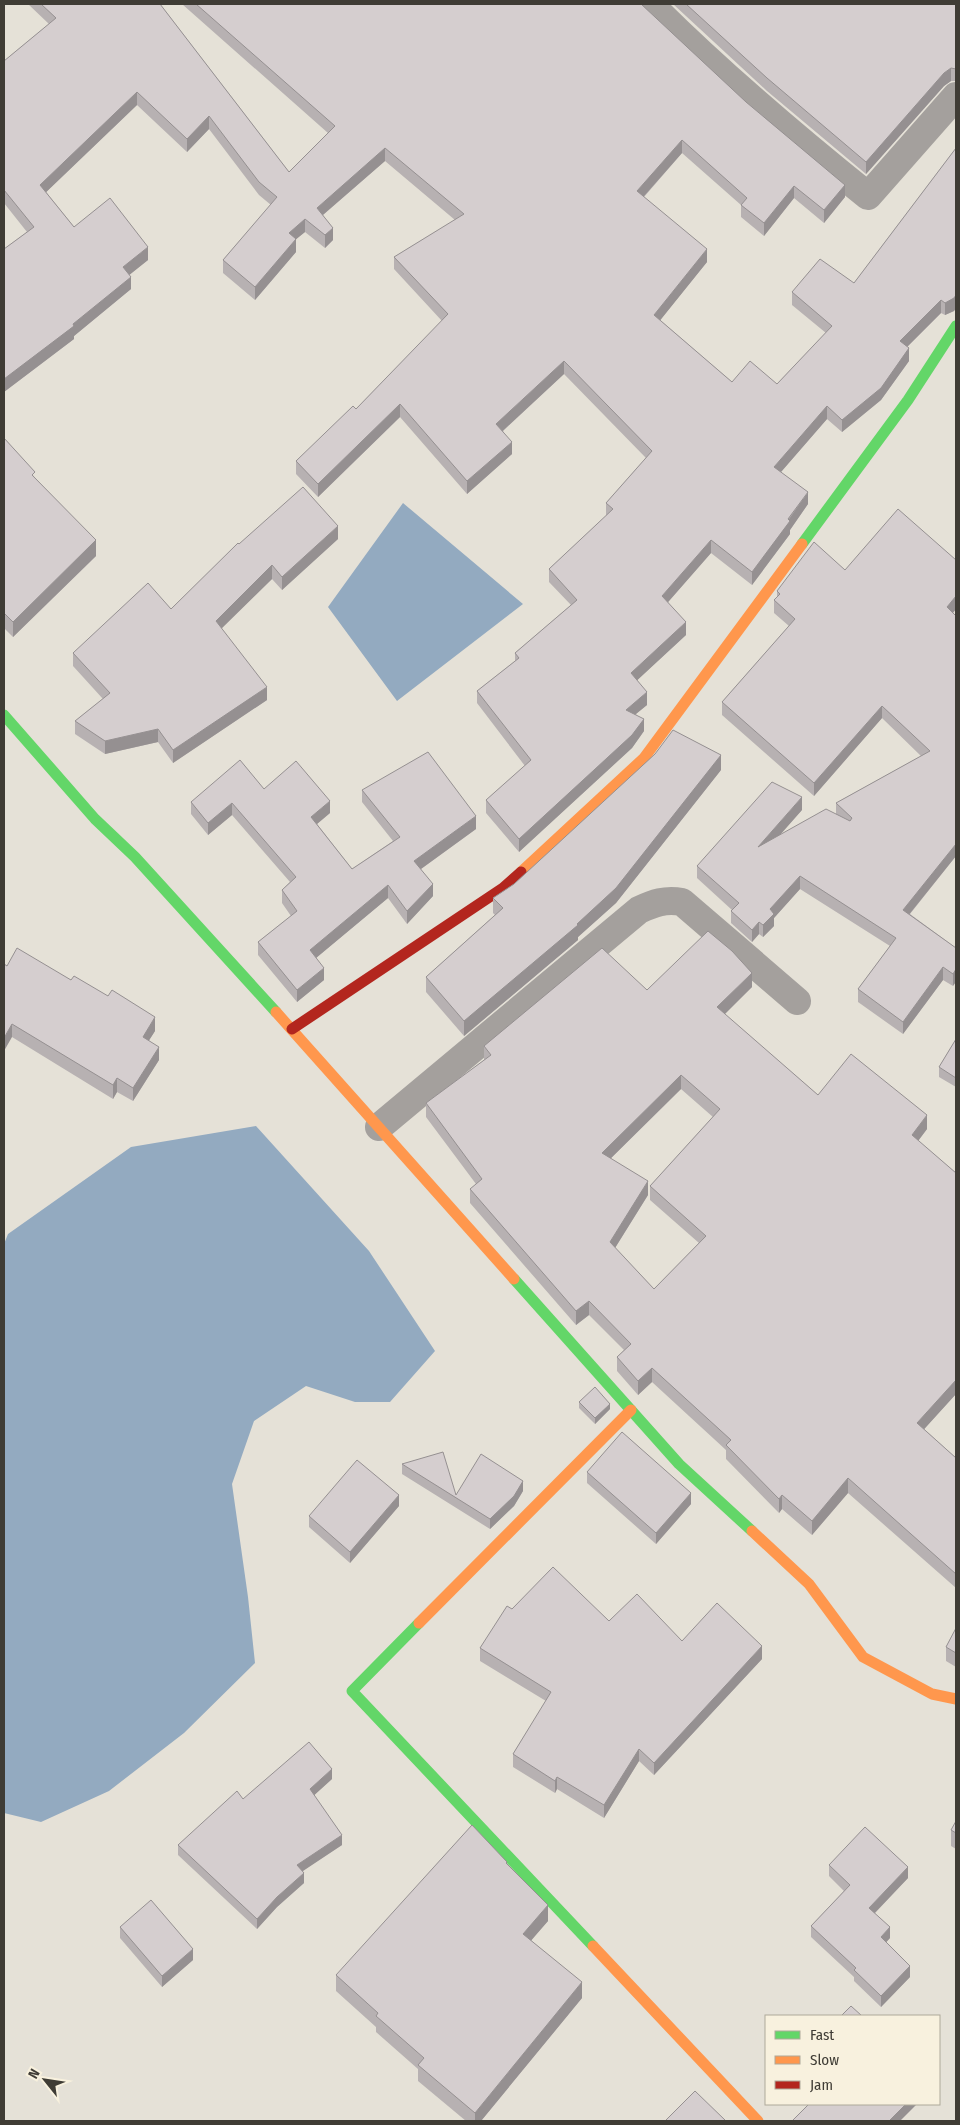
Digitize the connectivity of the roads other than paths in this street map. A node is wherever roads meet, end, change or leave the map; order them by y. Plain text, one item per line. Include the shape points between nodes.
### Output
1 (650, 4) edge
2 (956, 96) edge
3 (956, 326) edge
4 (4, 715) edge
5 (797, 1001) dead end
6 (292, 1030) junction
7 (379, 1127) junction
8 (631, 1410) junction
9 (956, 1699) edge
10 (758, 2121) edge

1 - 2 street via 702,56 868,196
3 - 6 street via 908,400 644,758 503,888
4 - 6 street via 95,819 135,857
5 - 7 street via 682,902 668,899 655,902 639,910
6 - 7 street
7 - 8 street
8 - 9 street via 679,1464 809,1584 863,1657 932,1694
8 - 10 street via 352,1691

